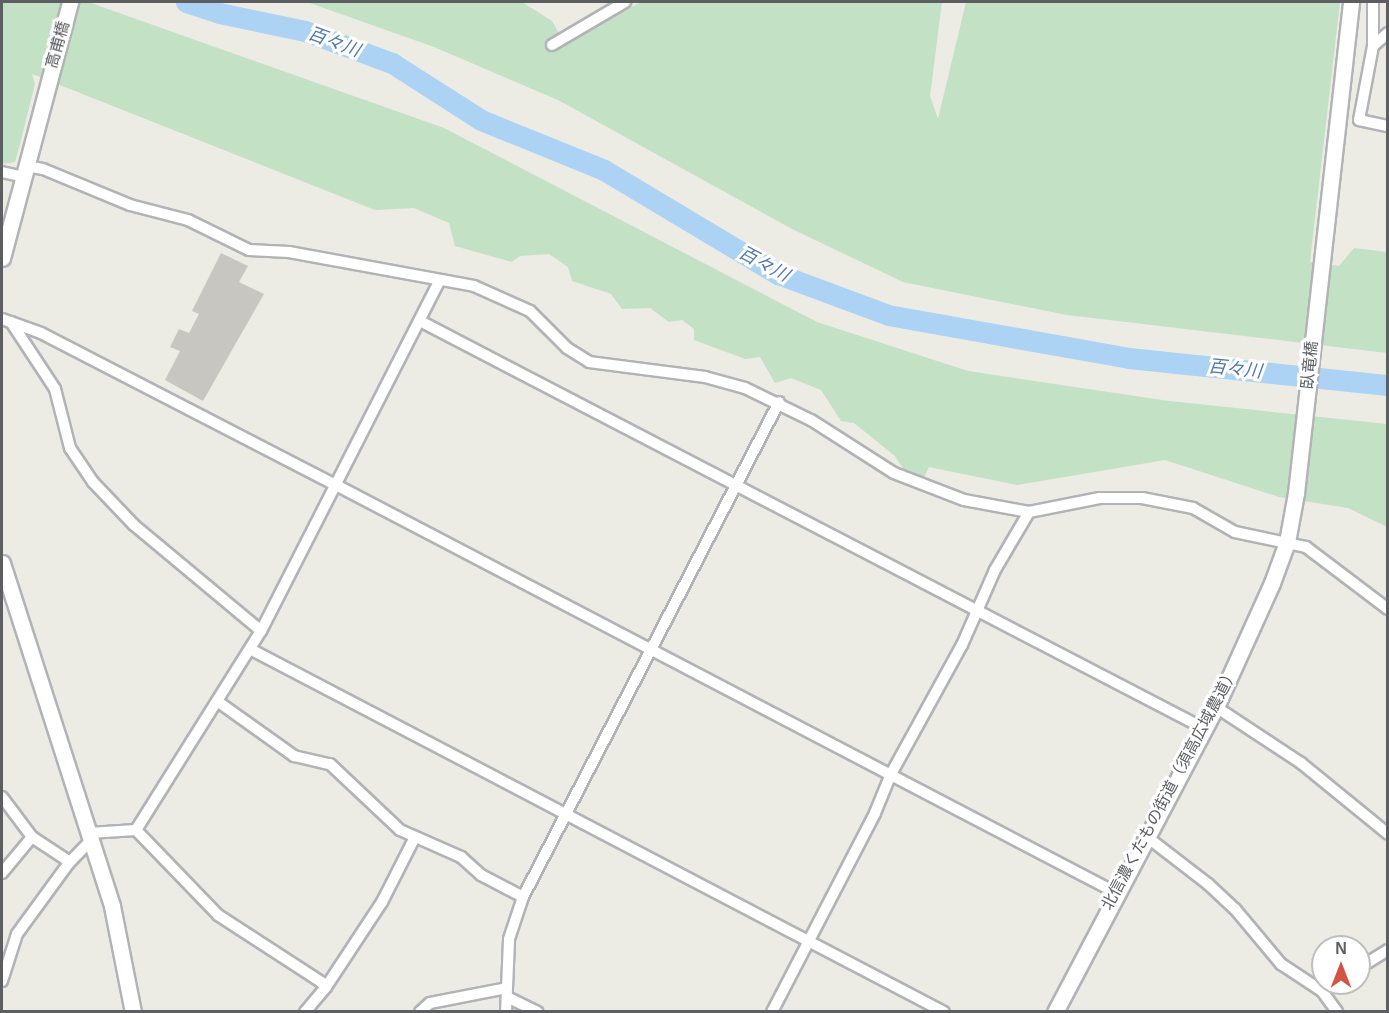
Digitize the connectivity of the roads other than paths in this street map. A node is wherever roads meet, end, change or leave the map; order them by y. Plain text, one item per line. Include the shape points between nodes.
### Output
1 (70, 2) edge
2 (624, 2) edge
3 (1350, 2) edge
4 (1373, 2) edge
5 (1388, 33) edge
6 (552, 45) dead end
7 (1373, 46) junction
8 (1388, 49) edge
9 (1388, 126) edge
10 (2, 172) edge
11 (25, 172) junction
12 (2, 258) edge
13 (439, 282) junction
14 (6, 321) edge
15 (420, 321) junction
16 (778, 402) junction
17 (336, 485) junction
18 (735, 486) junction
19 (1296, 493) joint
20 (1029, 512) junction
21 (1287, 542) junction
22 (2, 563) edge
23 (1388, 609) edge
24 (977, 610) junction
25 (261, 631) junction
26 (250, 650) junction
27 (652, 650) junction
28 (217, 701) junction
29 (1216, 707) junction
30 (1205, 729) junction
31 (891, 774) junction
32 (2, 797) edge
33 (565, 815) junction
34 (136, 830) junction
35 (1388, 834) edge
36 (90, 836) junction
37 (32, 837) junction
38 (415, 837) junction
39 (1147, 837) junction
40 (70, 862) junction
41 (2, 873) edge
42 (1115, 892) junction
43 (523, 897) junction
44 (808, 942) junction
45 (1388, 950) edge
46 (1371, 961) edge
47 (2, 981) edge
48 (1311, 984) edge
49 (326, 987) junction
50 (507, 992) junction
51 (1325, 995) edge
52 (133, 1011) edge
53 (305, 1011) edge
54 (420, 1011) edge
55 (506, 1011) edge
56 (538, 1011) edge
57 (772, 1011) edge
58 (944, 1011) edge
59 (1055, 1011) edge
60 (1337, 1011) edge

1 - 11 street, 高甫橋
2 - 6 street
3 - 19 street, 臥竜橋
4 - 7 street
5 - 7 street
7 - 8 street
7 - 9 street via 1359,120
10 - 11 street
11 - 12 street, 高甫橋
11 - 13 street via 43,169 130,205 188,220 249,250 299,254
13 - 15 street
13 - 16 street via 474,286 530,311 567,348 589,362 705,377
14 - 17 street via 41,333
14 - 25 street via 56,389 70,448 93,482 134,525
15 - 17 street
15 - 18 street
16 - 18 street
16 - 20 street via 894,473 964,500
17 - 25 street
17 - 27 street
18 - 24 street
18 - 27 street
19 - 21 street, 北信濃くだもの街道（須高広域農道）
20 - 21 street via 1100,498 1142,498 1192,508 1235,532
20 - 24 street
21 - 23 street via 1306,547
21 - 29 street, 北信濃くだもの街道（須高広域農道）
22 - 36 street
24 - 30 street
24 - 31 street
25 - 26 street
26 - 28 street
26 - 33 street
27 - 31 street
27 - 33 street
28 - 34 street
28 - 38 street via 294,756 330,764 400,830
29 - 30 street, 北信濃くだもの街道（須高広域農道）
29 - 35 street via 1301,763
30 - 39 street, 北信濃くだもの街道（須高広域農道）
31 - 42 street
31 - 44 street
32 - 37 street
33 - 43 street
33 - 44 street
34 - 36 street
34 - 49 street via 218,915
36 - 40 street
36 - 52 street via 122,946
37 - 40 street
37 - 41 street
38 - 43 street via 461,857 482,875
38 - 49 street via 382,902
39 - 42 street, 北信濃くだもの街道（須高広域農道）
39 - 48 street via 1235,909 1281,964
40 - 47 street via 17,934
42 - 59 street, 北信濃くだもの街道（須高広域農道）
43 - 50 street via 509,939
44 - 57 street
44 - 58 street
45 - 46 street
49 - 53 street
50 - 54 street via 430,1003
50 - 55 street
50 - 56 street
51 - 60 street

